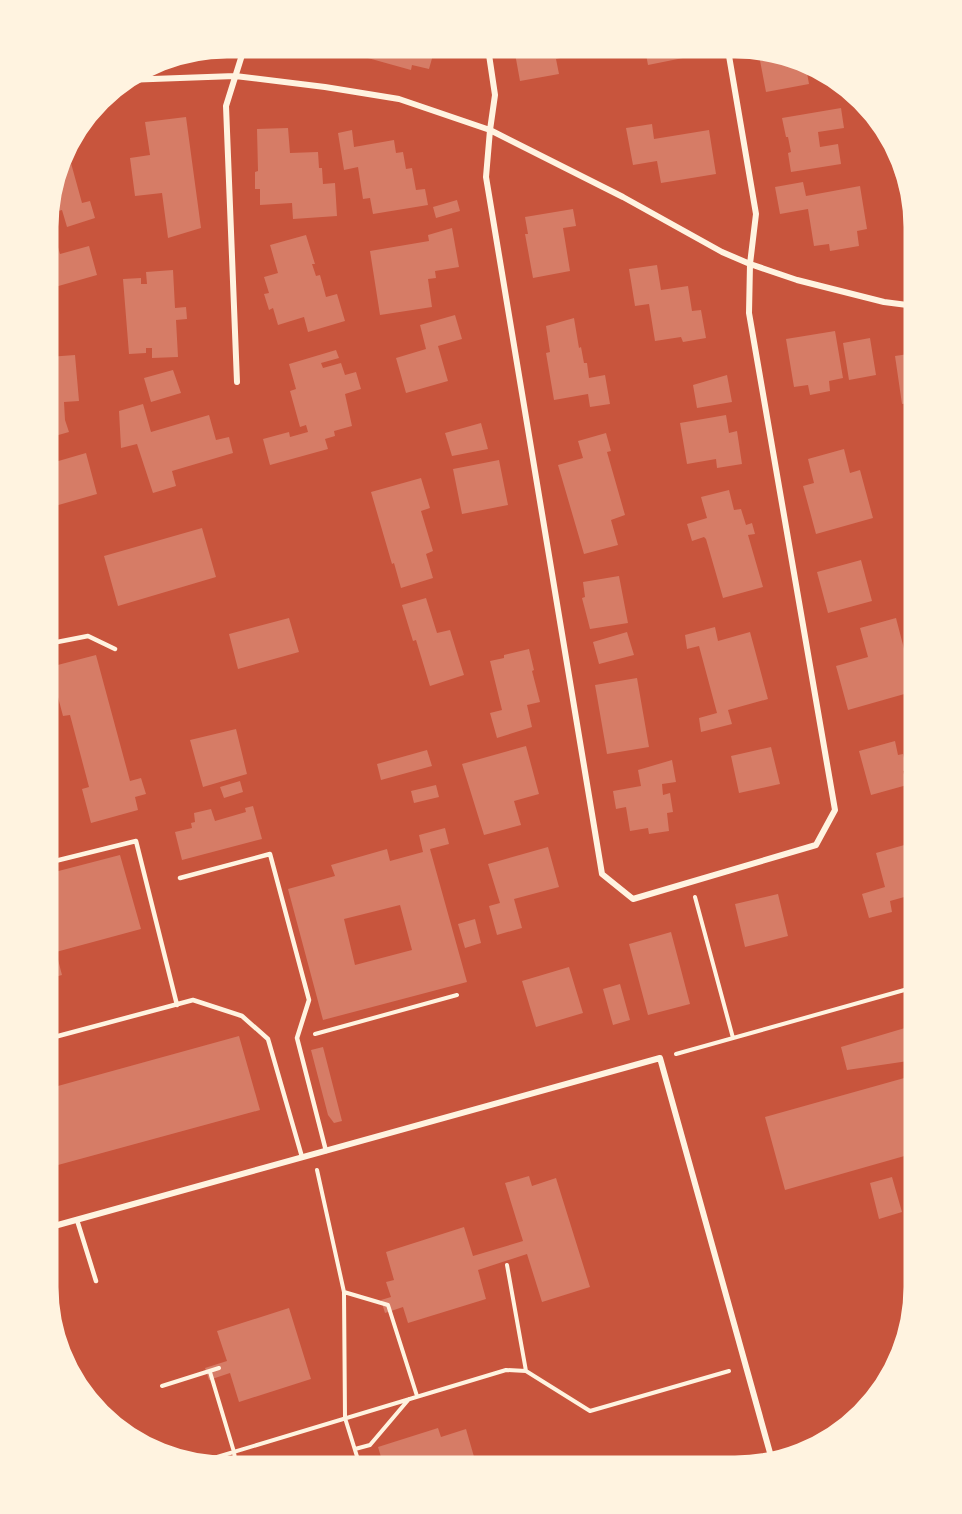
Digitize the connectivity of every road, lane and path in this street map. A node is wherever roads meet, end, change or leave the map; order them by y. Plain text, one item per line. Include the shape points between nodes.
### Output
1 (241, 57) edge
2 (489, 57) edge
3 (729, 57) edge
4 (235, 76) junction
5 (142, 80) edge
6 (490, 130) junction
7 (750, 264) junction
8 (905, 305) edge
9 (237, 382) dead end
10 (57, 642) edge
11 (116, 649) dead end
12 (57, 861) edge
13 (180, 878) dead end
14 (691, 882) junction
15 (905, 990) edge
16 (457, 995) dead end
17 (177, 1005) junction
18 (57, 1036) edge
19 (297, 1038) junction
20 (733, 1038) junction
21 (660, 1058) junction
22 (326, 1151) junction
23 (313, 1154) junction
24 (302, 1157) junction
25 (77, 1220) junction
26 (57, 1225) edge
27 (507, 1265) dead end
28 (96, 1281) dead end
29 (344, 1292) junction
30 (747, 1366) junction
31 (219, 1368) dead end
32 (210, 1371) junction
33 (526, 1371) junction
34 (162, 1386) dead end
35 (417, 1396) junction
36 (409, 1399) dead end
37 (345, 1418) junction
38 (355, 1449) junction
39 (234, 1452) junction
40 (770, 1453) edge
41 (218, 1457) edge
42 (235, 1457) edge
43 (357, 1457) edge

1 - 4 street
2 - 6 street via 495,95
3 - 7 street via 756,214
4 - 5 street
4 - 6 street via 399,99
4 - 9 street via 226,106
6 - 7 street
6 - 14 street via 486,177 602,874 633,898
7 - 8 street via 797,280
7 - 14 street via 749,313 835,810 816,845
10 - 11 lane via 88,636
12 - 17 lane via 136,841
13 - 19 lane via 270,854 309,1000
14 - 20 path
15 - 20 path
16 - 19 path
17 - 18 lane
17 - 24 lane via 193,1000 242,1016 268,1039
19 - 22 lane
20 - 21 path
21 - 22 street
21 - 30 street
22 - 23 street
23 - 24 street
23 - 29 path
24 - 25 street
25 - 26 street
25 - 28 lane
27 - 33 path
29 - 35 path via 388,1305
29 - 37 path
30 - 33 path via 590,1411
30 - 40 street
31 - 32 path
32 - 34 path
32 - 39 path
33 - 35 path via 506,1370
35 - 37 path
36 - 38 path via 370,1445
37 - 38 path
37 - 39 path
38 - 43 path
39 - 41 path
39 - 42 path

